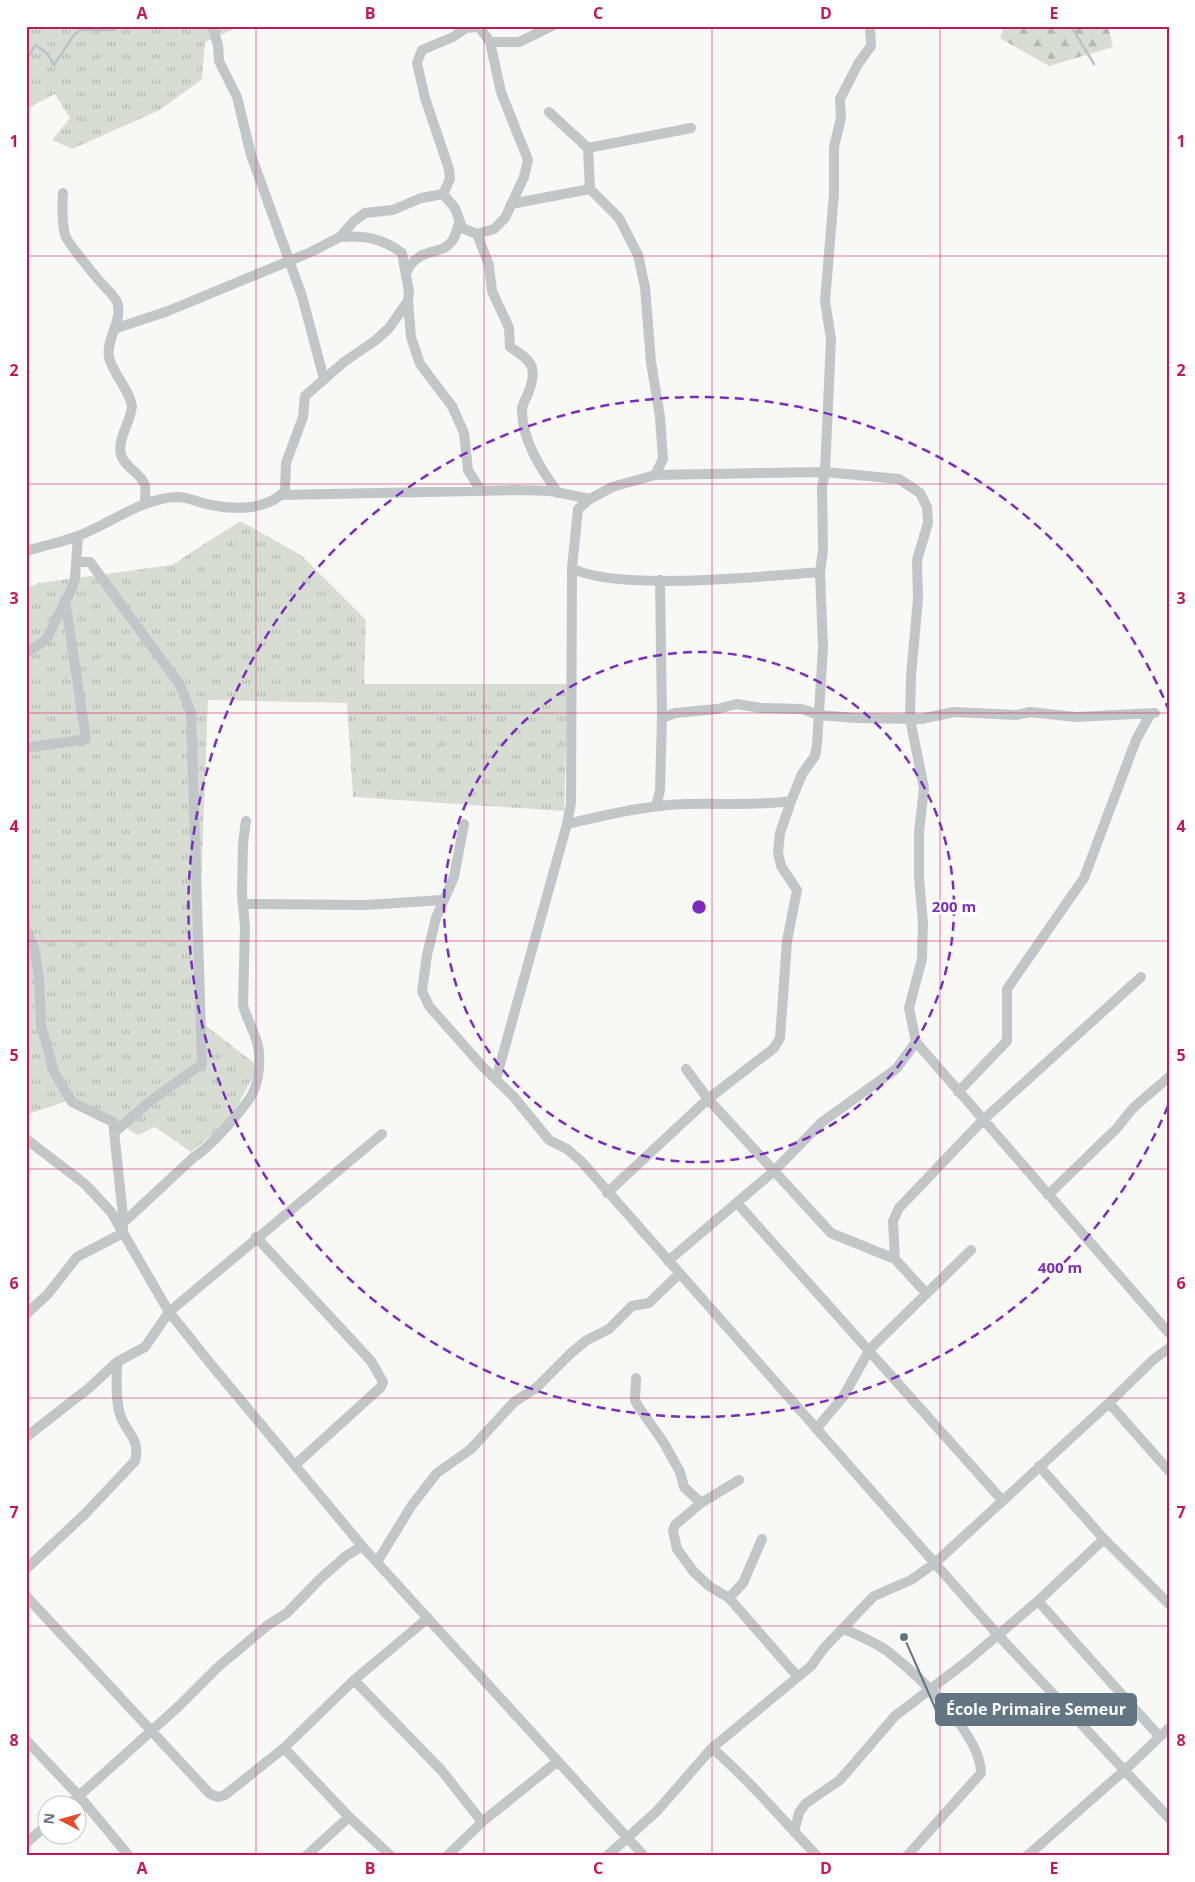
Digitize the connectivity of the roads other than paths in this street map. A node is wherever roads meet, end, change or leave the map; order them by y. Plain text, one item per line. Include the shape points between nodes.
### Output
1 (212, 26) edge
2 (552, 26) edge
3 (870, 26) edge
4 (475, 27) edge
5 (490, 42) junction
6 (549, 112) dead end
7 (691, 128) dead end
8 (588, 148) junction
9 (590, 189) junction
10 (63, 193) dead end
11 (443, 194) junction
12 (511, 204) junction
13 (459, 222) junction
14 (477, 234) junction
15 (340, 237) junction
16 (290, 261) junction
17 (406, 273) junction
18 (408, 301) junction
19 (114, 329) junction
20 (324, 379) junction
21 (825, 472) junction
22 (655, 475) junction
23 (481, 491) junction
24 (558, 493) junction
25 (281, 495) junction
26 (590, 499) junction
27 (145, 504) junction
28 (78, 536) junction
29 (26, 548) edge
30 (77, 562) junction
31 (572, 568) junction
32 (820, 572) junction
33 (660, 580) junction
34 (65, 599) junction
35 (26, 653) edge
36 (819, 715) junction
37 (662, 718) junction
38 (910, 718) junction
39 (26, 748) edge
40 (791, 800) junction
41 (656, 806) junction
42 (246, 821) dead end
43 (464, 824) dead end
44 (567, 824) junction
45 (443, 900) junction
46 (243, 904) junction
47 (26, 930) edge
48 (34, 947) junction
49 (26, 959) edge
50 (1141, 977) dead end
51 (916, 1042) junction
52 (686, 1069) dead end
53 (1169, 1077) edge
54 (496, 1079) junction
55 (958, 1092) junction
56 (708, 1099) junction
57 (984, 1120) junction
58 (115, 1132) junction
59 (382, 1134) dead end
60 (26, 1139) edge
61 (26, 1148) edge
62 (37, 1148) junction
63 (774, 1171) junction
64 (607, 1193) junction
65 (1048, 1195) junction
66 (736, 1203) junction
67 (123, 1228) junction
68 (256, 1237) junction
69 (971, 1250) dead end
70 (895, 1258) junction
71 (668, 1261) junction
72 (679, 1274) junction
73 (925, 1292) junction
74 (169, 1312) junction
75 (26, 1314) edge
76 (1169, 1333) edge
77 (1169, 1348) edge
78 (870, 1349) junction
79 (117, 1362) junction
80 (636, 1378) dead end
81 (1109, 1403) junction
82 (816, 1429) junction
83 (26, 1436) edge
84 (296, 1464) junction
85 (1039, 1466) junction
86 (1169, 1471) edge
87 (740, 1480) dead end
88 (1002, 1500) junction
89 (701, 1503) junction
90 (762, 1539) dead end
91 (1104, 1539) junction
92 (362, 1546) junction
93 (377, 1562) junction
94 (935, 1563) junction
95 (26, 1569) edge
96 (26, 1596) edge
97 (729, 1598) junction
98 (1038, 1601) junction
99 (1168, 1602) edge
100 (428, 1618) junction
101 (844, 1629) junction
102 (998, 1635) junction
103 (798, 1677) junction
104 (354, 1680) junction
105 (929, 1689) junction
106 (1169, 1728) edge
107 (152, 1730) junction
108 (1160, 1736) junction
109 (26, 1740) edge
110 (284, 1748) junction
111 (712, 1748) junction
112 (558, 1761) junction
113 (1126, 1770) junction
114 (77, 1794) edge
115 (83, 1794) edge
116 (88, 1807) edge
117 (349, 1817) junction
118 (1169, 1818) edge
119 (482, 1822) junction
120 (794, 1832) junction
121 (38, 1833) edge
122 (627, 1837) junction
123 (26, 1843) edge
124 (129, 1856) edge
125 (306, 1856) edge
126 (391, 1856) edge
127 (447, 1856) edge
128 (607, 1856) edge
129 (644, 1856) edge
130 (817, 1856) edge
131 (907, 1856) edge
132 (1027, 1856) edge

1 - 16 street via 219,61 237,98 251,155
2 - 5 street via 519,42
3 - 21 street via 871,46 840,99 841,118 834,147 834,194 825,301 831,339
4 - 5 street via 480,28
4 - 11 street via 466,28 422,50 417,63 449,169 450,179
5 - 12 street via 500,92 528,160
6 - 8 street
7 - 8 street
8 - 9 street
9 - 12 street
9 - 22 street via 619,218 638,255 645,287 650,362 660,417 663,460
10 - 19 street via 62,216 66,238 113,295 118,306
11 - 13 street via 455,208
11 - 15 street via 421,198 393,210 365,213
12 - 14 street via 505,218 494,229
13 - 14 street via 462,228
13 - 17 street via 453,241 446,248 427,252 412,261
14 - 24 street via 489,266 492,291 509,328 510,347 527,358 533,368 533,379 522,408 526,428 541,470
15 - 16 street
15 - 17 street via 386,241 402,253
16 - 19 street via 168,312
16 - 20 street
17 - 18 street
18 - 20 street via 389,328
18 - 23 street via 410,337 420,364 452,406 464,433 468,470
19 - 27 street via 108,344 109,358 132,406 121,455 145,486
20 - 25 street via 305,396 303,417 286,463 286,491
21 - 22 street
21 - 32 street
21 - 38 street via 899,479 920,493 927,507 928,523 917,560 918,598
22 - 26 street via 612,487
23 - 24 street
23 - 25 street
24 - 26 street
25 - 27 street via 277,500 244,508 177,497
26 - 31 street via 578,509
27 - 28 street
28 - 29 street via 30,550
28 - 30 street
30 - 34 street via 75,578
30 - 58 street via 90,562 180,684 191,712 202,1064 149,1102
31 - 33 street via 584,575
31 - 44 street via 573,763
32 - 33 street
32 - 36 street via 823,647
33 - 37 street
34 - 35 street via 46,640
34 - 39 street via 86,740
36 - 37 street via 802,709 737,704 675,713
36 - 38 street
36 - 40 street via 815,756 802,774
37 - 41 street via 660,792
38 - 51 street via 924,788 919,832 922,959 909,1008
38 - 55 street via 954,712 1016,715 1030,712 1076,717 1153,713 1136,740 1084,878 1007,989 1006,1041
40 - 41 street via 762,805
40 - 56 street via 780,833 778,852 782,866 797,890 787,941 780,1038 774,1048
41 - 44 street
42 - 46 street
43 - 45 street via 454,876
44 - 54 street
45 - 46 street via 366,905
45 - 54 street via 427,955 422,991 429,1006
46 - 67 street via 243,1005 259,1053 257,1079 250,1098 207,1149 194,1157
47 - 48 street
48 - 49 street
48 - 58 street via 40,979 41,1026 54,1072 72,1102 113,1122
50 - 57 street
51 - 55 street
51 - 63 street via 896,1069 822,1122
52 - 56 street
53 - 65 street via 1133,1108 1117,1128
54 - 64 street via 548,1140 567,1149
55 - 57 street
56 - 63 street
56 - 64 street
57 - 65 street
57 - 70 street via 899,1208 893,1221
58 - 67 street
59 - 68 street
60 - 62 street
61 - 62 street
62 - 67 street via 100,1198
63 - 66 street
63 - 70 street via 830,1233
64 - 71 street
65 - 76 street
66 - 71 street
66 - 78 street
67 - 74 street
67 - 75 street via 77,1257 47,1295
68 - 74 street
68 - 84 street via 365,1354 383,1382
69 - 73 street
70 - 73 street
71 - 72 street
72 - 82 street
72 - 93 street via 648,1303 632,1306 609,1329 571,1353 536,1388 514,1402 471,1449 437,1473 412,1505
73 - 78 street
74 - 79 street via 145,1347
74 - 84 street
77 - 81 street
78 - 82 street via 843,1397
78 - 88 street
79 - 83 street via 89,1388
79 - 95 street via 120,1415 138,1450 135,1462
80 - 89 street via 635,1400 638,1406 664,1443 680,1472 684,1487
81 - 85 street
81 - 86 street
82 - 94 street
84 - 92 street
85 - 88 street
85 - 91 street
87 - 89 street
88 - 94 street
89 - 97 street via 675,1525 674,1540 693,1571
90 - 97 street via 742,1583
91 - 98 street
91 - 99 street
92 - 93 street
92 - 107 street via 321,1578 287,1613 218,1667
93 - 100 street
94 - 101 street via 911,1580 874,1596
94 - 102 street
96 - 107 street
97 - 103 street
98 - 102 street
98 - 108 street
100 - 104 street
100 - 112 street
101 - 103 street
101 - 105 street via 890,1653
102 - 105 street
102 - 113 street
103 - 111 street
104 - 110 street
104 - 119 street via 442,1771
105 - 120 street via 895,1716 840,1780 805,1804
105 - 131 street via 962,1728 977,1754 980,1773
106 - 108 street
107 - 110 street via 210,1794 218,1796 225,1795
107 - 115 street
108 - 113 street
109 - 114 street
110 - 117 street
111 - 120 street via 780,1814
111 - 122 street via 657,1811
112 - 119 street
112 - 122 street
113 - 118 street
113 - 132 street
116 - 124 street
117 - 125 street
117 - 126 street
119 - 127 street
120 - 130 street
121 - 123 street
122 - 128 street
122 - 129 street

